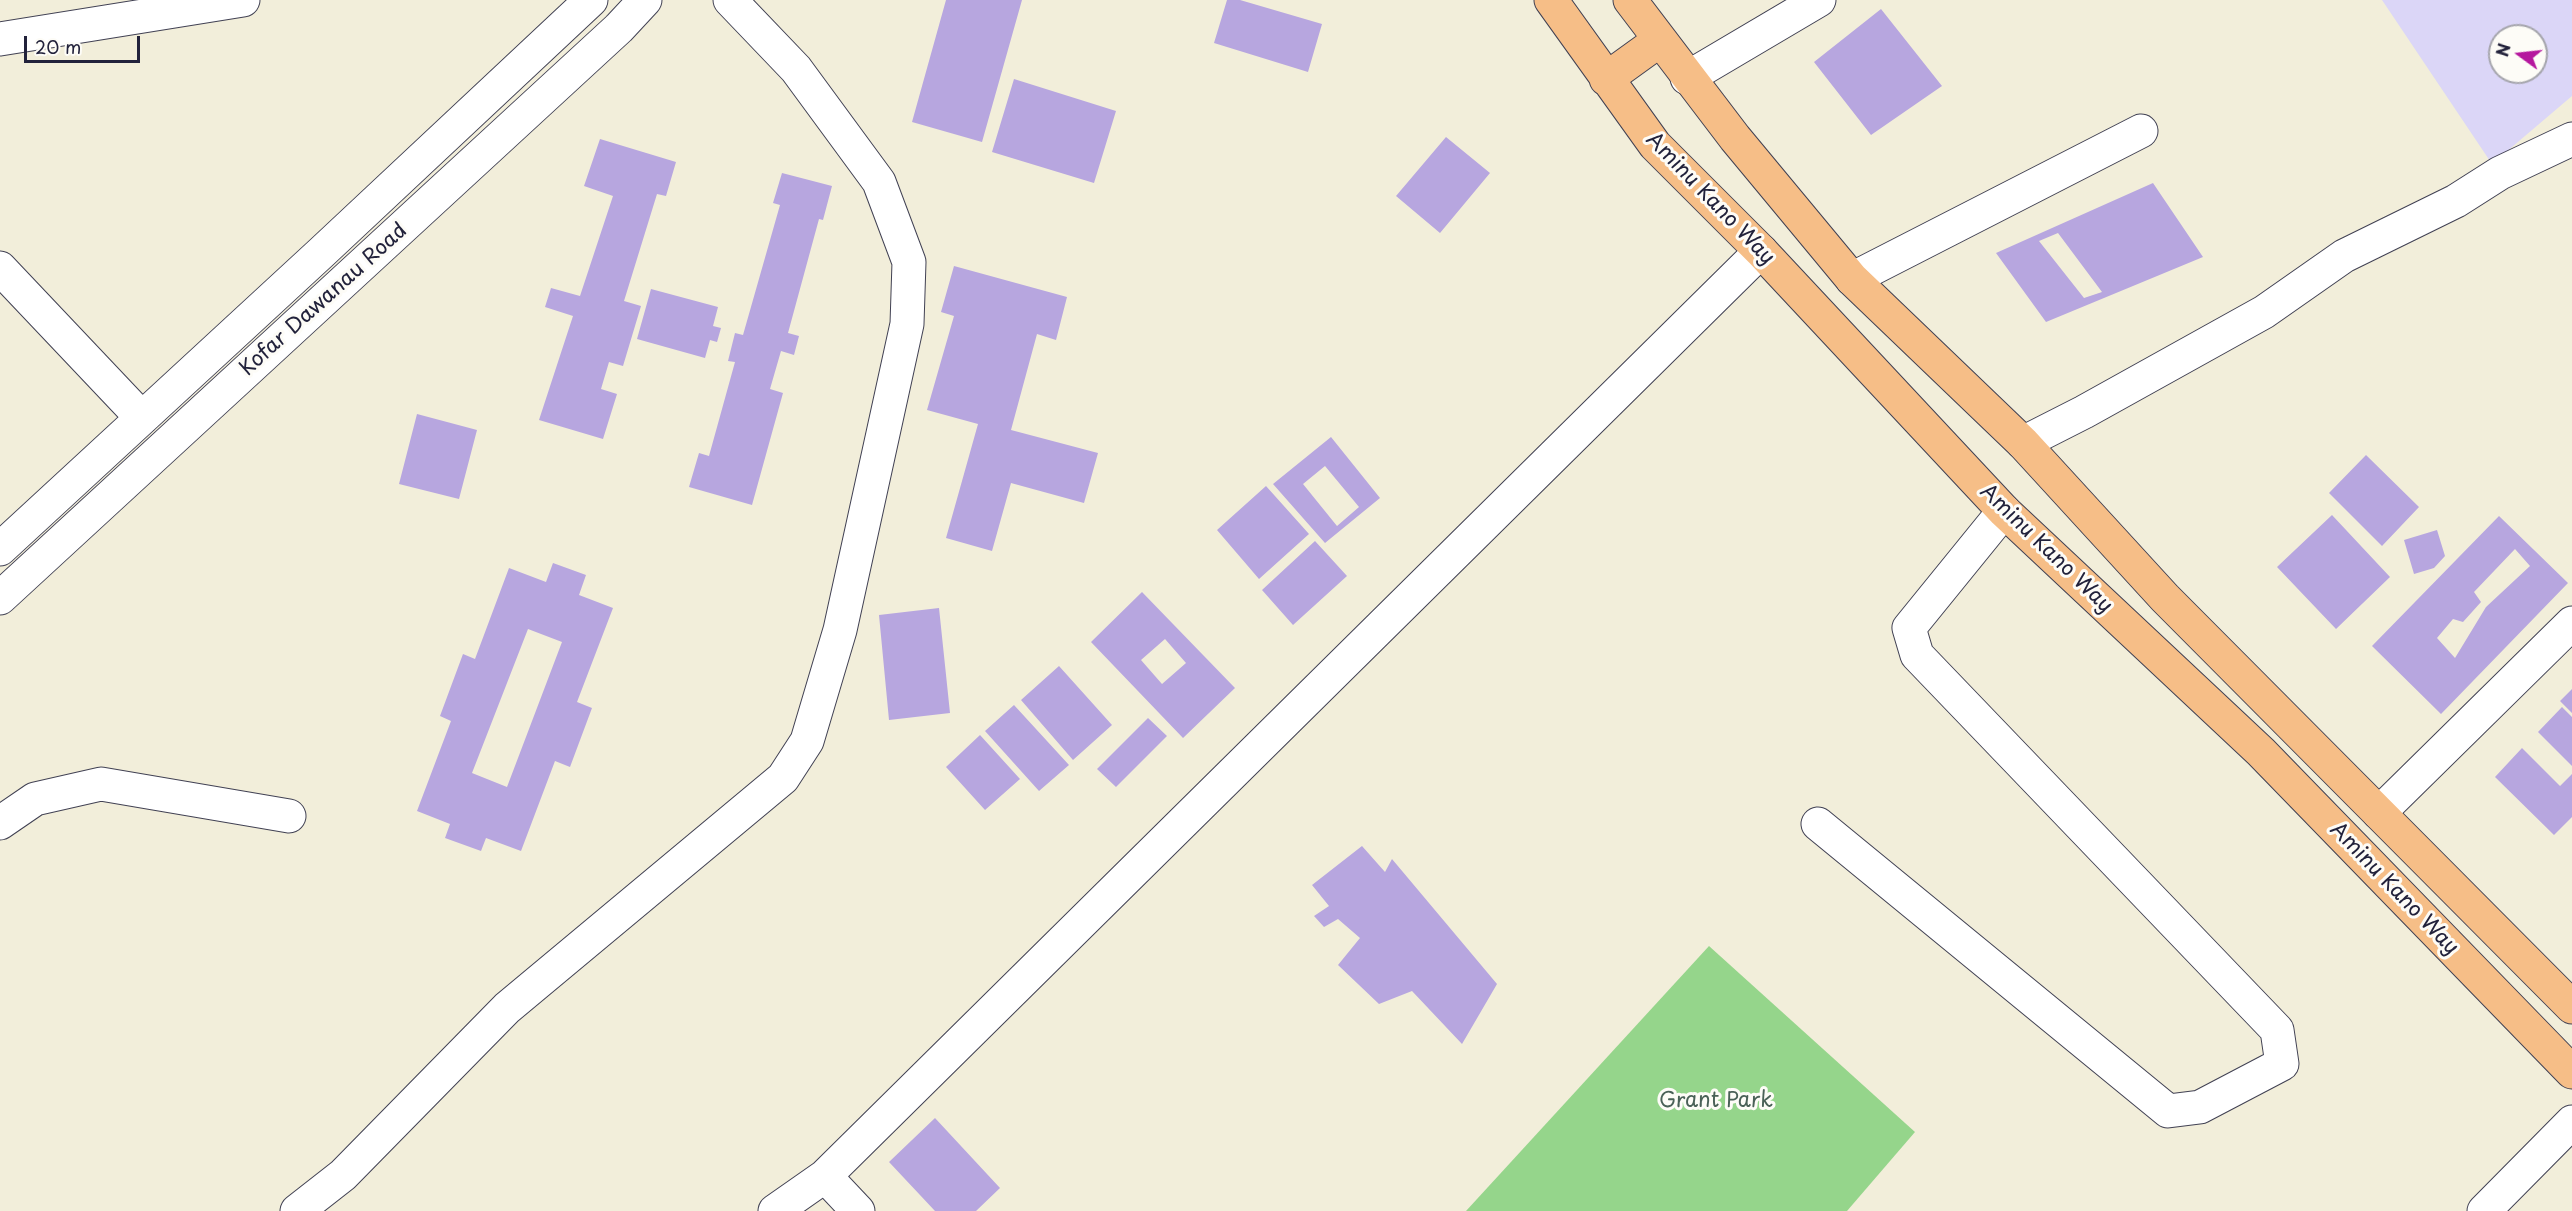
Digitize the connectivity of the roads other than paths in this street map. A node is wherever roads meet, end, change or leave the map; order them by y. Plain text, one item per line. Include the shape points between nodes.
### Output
1 (243, 0) edge
2 (591, 0) edge
3 (645, 0) edge
4 (730, 0) edge
5 (1551, 0) edge
6 (1630, 0) edge
7 (1819, 0) edge
8 (0, 39) edge
9 (1659, 40) junction
10 (1687, 78) junction
11 (1606, 79) junction
12 (2141, 131) dead end
13 (2572, 139) edge
14 (1761, 251) junction
15 (0, 268) edge
16 (1852, 279) junction
17 (142, 418) junction
18 (2023, 443) junction
19 (2004, 511) junction
20 (0, 549) edge
21 (0, 598) edge
22 (2572, 622) edge
23 (2379, 813) junction
24 (289, 816) dead end
25 (0, 823) edge
26 (1818, 824) dead end
27 (2570, 1002) edge
28 (2572, 1072) edge
29 (2572, 1122) edge
30 (825, 1176) junction
31 (297, 1211) edge
32 (775, 1211) edge
33 (858, 1211) edge
34 (2484, 1211) edge

1 - 8 street
2 - 17 street, Kofar Dawanau Road
3 - 21 street, Kofar Dawanau Road
4 - 31 street via 796,69 879,182 909,262 907,324 840,630 807,741 783,778 507,1008 343,1175
5 - 11 main road, Aminu Kano Way
6 - 9 main road, Aminu Kano Way
7 - 10 street
9 - 10 main road, Aminu Kano Way
9 - 11 main road
10 - 16 main road, Aminu Kano Way
11 - 14 main road, Aminu Kano Way via 1655,145
12 - 16 street
13 - 18 street via 2344,256 2255,318
14 - 19 main road, Aminu Kano Way
14 - 30 street
15 - 17 street
16 - 18 main road, Aminu Kano Way
17 - 20 street, Kofar Dawanau Road
18 - 23 main road, Aminu Kano Way via 2164,598
19 - 26 street via 1909,628 1917,655 2277,1030 2282,1064 2200,1107 2168,1110
19 - 28 main road, Aminu Kano Way via 2261,752
22 - 23 street
23 - 27 main road, Aminu Kano Way
24 - 25 street via 101,784 35,799
29 - 34 street
30 - 32 street
30 - 33 street

